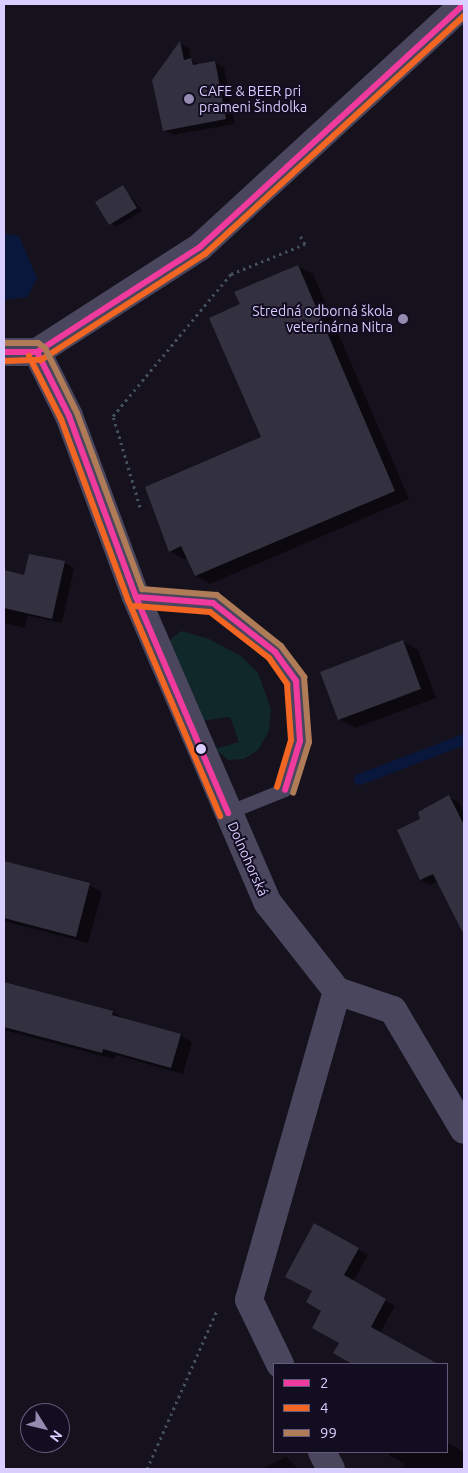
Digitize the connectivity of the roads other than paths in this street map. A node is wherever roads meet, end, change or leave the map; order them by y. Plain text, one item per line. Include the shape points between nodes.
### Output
1 (464, 4) edge
2 (4, 352) edge
3 (37, 352) junction
4 (136, 598) junction
5 (228, 813) junction
6 (337, 991) junction
7 (464, 1130) edge
8 (280, 1363) edge
9 (323, 1453) edge
10 (331, 1469) edge

1 - 3 street via 200,247
2 - 3 street
3 - 4 street, Dolnohorská via 69,416
4 - 5 street, Dolnohorská
4 - 5 lane via 213,603 274,652 296,681 300,740 284,790
5 - 6 street, Dolnohorská via 268,903
6 - 7 street via 393,1010
6 - 8 street via 249,1300
9 - 10 street

